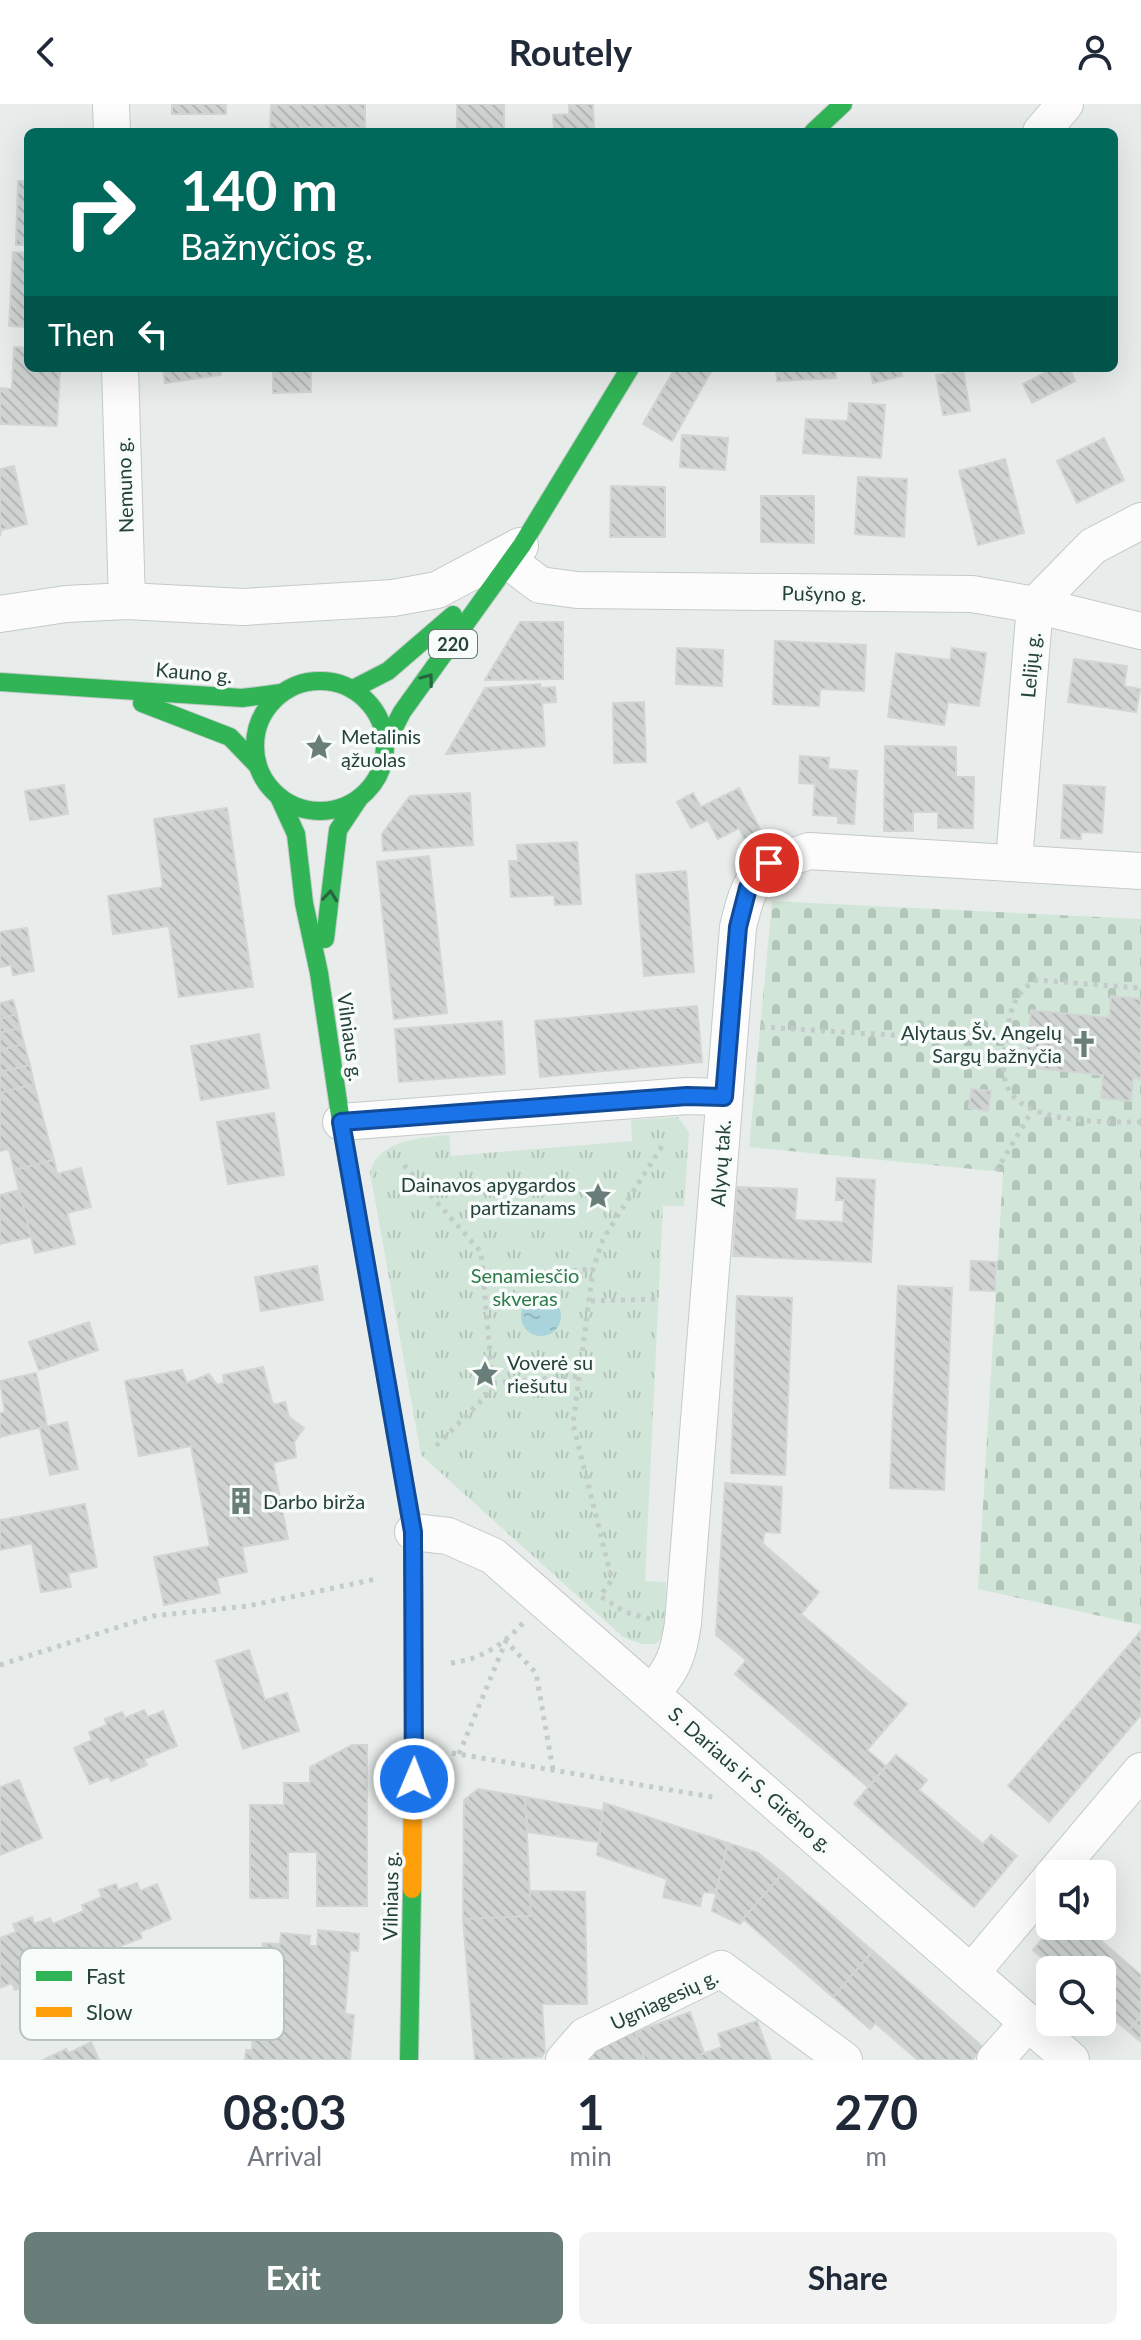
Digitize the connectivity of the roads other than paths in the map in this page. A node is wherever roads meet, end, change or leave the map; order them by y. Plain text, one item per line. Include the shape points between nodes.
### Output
1 (111, 104) edge
2 (843, 104) edge
3 (1065, 104) edge
4 (112, 128) edge
5 (817, 128) edge
6 (1044, 128) edge
7 (120, 372) edge
8 (628, 372) edge
9 (1141, 521) edge
10 (516, 554) junction
11 (393, 598) junction
12 (127, 601) junction
13 (1035, 605) junction
14 (0, 614) edge
15 (1141, 631) edge
16 (424, 643) junction
17 (0, 682) edge
18 (103, 688) junction
19 (353, 689) junction
20 (281, 693) junction
21 (386, 743) junction
22 (257, 765) junction
23 (279, 797) junction
24 (358, 800) junction
25 (1014, 861) junction
26 (1141, 871) edge
27 (319, 973) junction
28 (724, 1097) junction
29 (341, 1122) junction
30 (413, 1532) junction
31 (652, 1692) junction
32 (1141, 1771) edge
33 (1066, 1860) edge
34 (1036, 1895) edge
35 (971, 1973) junction
36 (1028, 2023) junction
37 (409, 2060) edge
38 (564, 2060) edge
39 (844, 2060) edge
40 (995, 2060) edge
41 (1071, 2060) edge

1 - 4 street
2 - 5 main road
3 - 6 street
7 - 12 street, Nemuno g.
8 - 10 main road, 220
9 - 13 street, Lelijų g. via 1093,546
10 - 11 street via 437,590
10 - 13 street, Pušyno g. via 540,585 577,590 972,594
10 - 16 main road, 220
21 -> 10 main road, 220 via 402,712
11 - 12 street via 243,607
11 - 16 street
12 - 14 street
13 - 15 street, Pušyno g.
13 - 25 street, Lelijų g.
16 - 19 main road, 220
17 - 18 main road, Kauno g.
18 - 20 main road, Kauno g. via 242,698
18 - 22 main road, Kauno g. via 230,737
19 - 20 main road via 316,681
19 - 21 main road via 376,712
20 - 22 main road via 258,725
21 - 24 main road via 383,765
22 - 23 main road
23 - 24 main road via 318,812
23 - 27 main road, Vilniaus g. via 296,834
27 -> 24 main road, Vilniaus g. via 338,830
25 - 26 street, Alyvų tak.
25 - 28 street, Alyvų tak. via 809,851 769,863 748,888 738,927
27 - 29 main road, Vilniaus g.
28 - 29 street
28 - 31 street, Alyvų tak. via 680,1651
29 - 30 main road, Vilniaus g.
30 - 31 street, S. Dariaus ir S. Girėno g. via 470,1544 493,1556
30 - 37 main road, Vilniaus g.
31 - 35 street, S. Dariaus ir S. Girėno g.
32 - 33 street
34 - 35 street
35 - 36 street, S. Dariaus ir S. Girėno g.
36 - 40 street
36 - 41 street, S. Dariaus ir S. Girėno g.
38 - 39 street, Ugniagesių g. via 585,2036 721,1969

